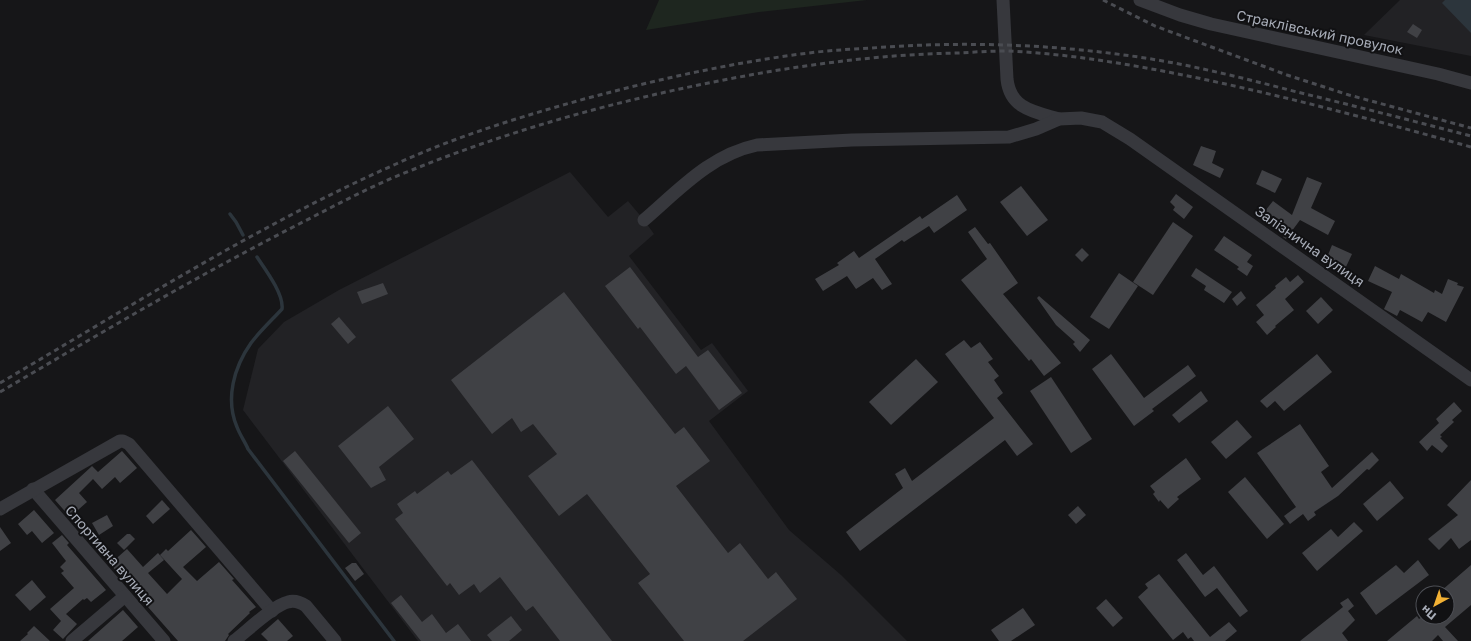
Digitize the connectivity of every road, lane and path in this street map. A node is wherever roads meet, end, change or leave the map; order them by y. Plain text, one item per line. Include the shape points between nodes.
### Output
1 (1003, 0) edge
2 (1140, 0) edge
3 (1471, 83) edge
4 (1059, 119) junction
5 (644, 220) dead end
6 (1471, 380) edge
7 (33, 489) junction
8 (0, 509) edge
9 (125, 596) junction
10 (272, 611) junction
11 (72, 641) edge
12 (164, 641) edge
13 (234, 641) edge
14 (335, 641) edge

1 - 4 street via 1006,79 1009,92 1021,106
2 - 3 street, Страклівський провулок via 1211,24
4 - 5 street via 1009,137 852,140 742,148 704,169
4 - 6 street, Залізнична вулиця via 1081,118 1102,122 1130,139
7 - 8 street
7 - 9 street, Спортивна вулиця
7 - 10 street via 120,441 129,444
9 - 11 street
9 - 12 street, Спортивна вулиця
10 - 13 street
10 - 14 street via 282,604 300,602

